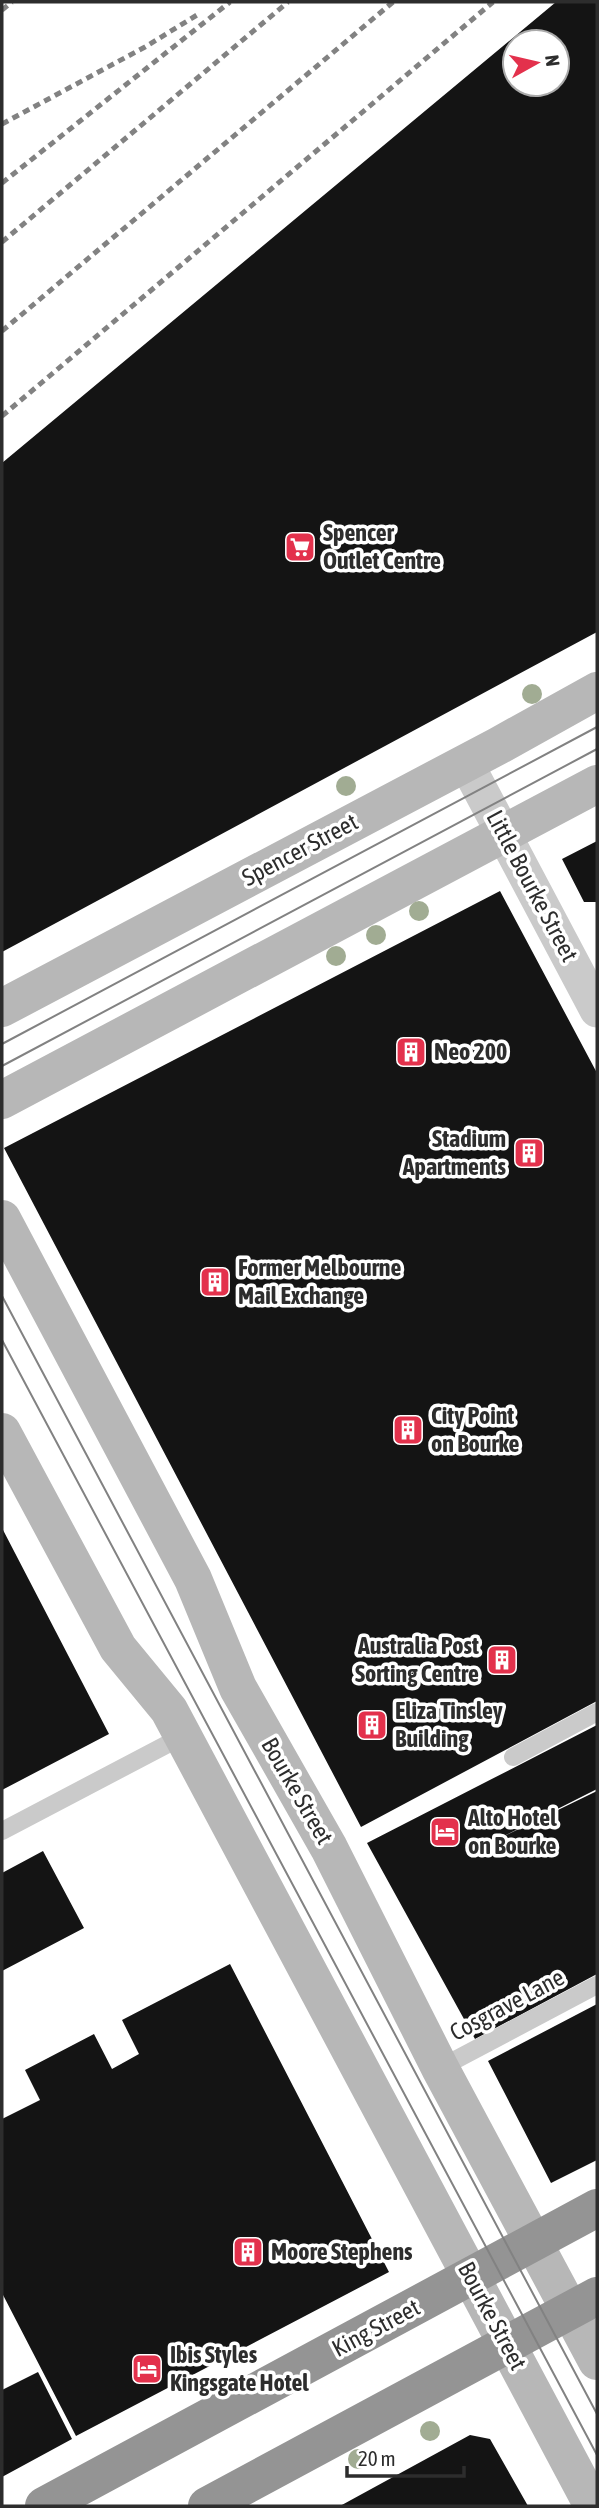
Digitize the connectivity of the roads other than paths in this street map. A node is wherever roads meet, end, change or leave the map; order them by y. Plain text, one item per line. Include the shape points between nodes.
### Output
1 (597, 691) edge
2 (466, 762) junction
3 (597, 784) edge
4 (504, 835) junction
5 (2, 1008) edge
6 (597, 1010) edge
7 (2, 1100) edge
8 (2, 1219) edge
9 (2, 1432) edge
10 (597, 1712) edge
11 (183, 1736) junction
12 (513, 1757) dead end
13 (2, 1830) edge
14 (597, 1985) edge
15 (440, 2068) junction
16 (597, 2208) edge
17 (533, 2241) junction
18 (471, 2276) junction
19 (584, 2304) edge
20 (508, 2345) junction
21 (597, 2361) edge
22 (44, 2506) edge
23 (207, 2506) edge
24 (593, 2506) edge

1 - 2 street, Spencer Street
2 - 4 street, Little Bourke Street
2 - 5 street, Spencer Street
3 - 4 street
4 - 6 street, Little Bourke Street
4 - 7 street
8 - 15 street, Bourke Street via 193,1579 238,1688 329,1848
9 - 11 street, Bourke Street via 118,1648 169,1710
10 - 12 lane
11 - 13 lane
11 - 18 street, Bourke Street
14 - 15 lane, Cosgrave Lane
15 - 17 street, Bourke Street
16 - 17 highway, King Street
17 - 18 highway, King Street
17 - 19 street, Bourke Street
18 - 20 street, Bourke Street
18 - 22 highway, King Street
19 - 20 highway
19 - 21 street, Bourke Street
20 - 23 highway
20 - 24 street, Bourke Street

